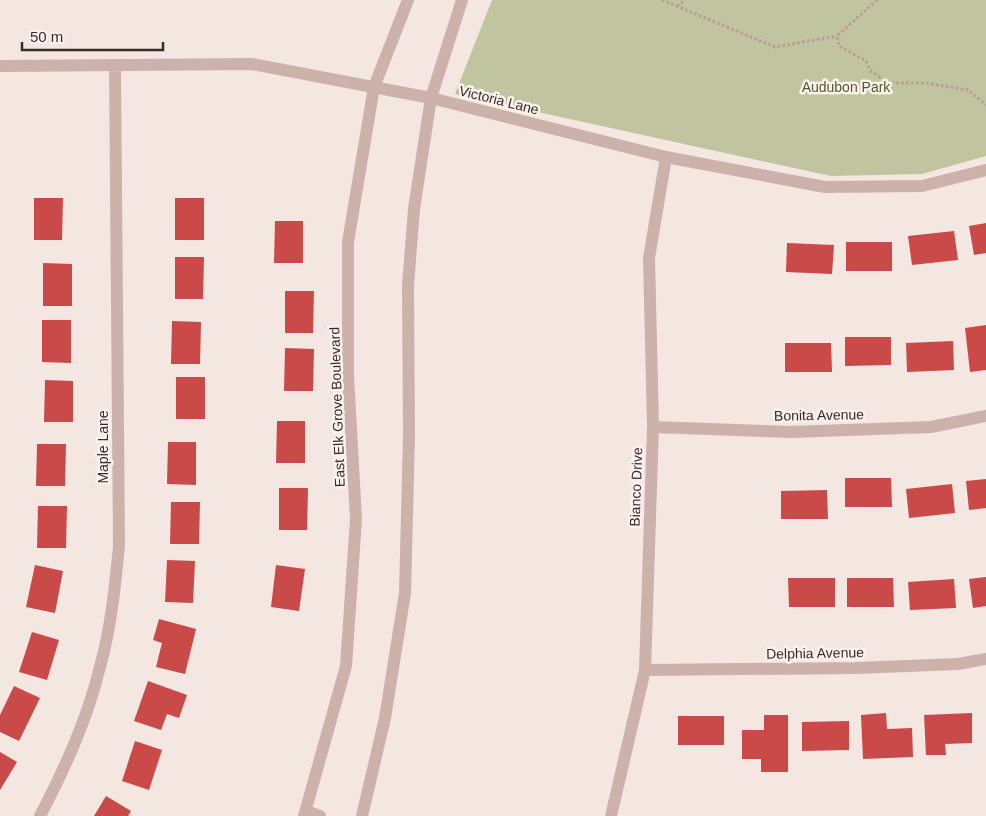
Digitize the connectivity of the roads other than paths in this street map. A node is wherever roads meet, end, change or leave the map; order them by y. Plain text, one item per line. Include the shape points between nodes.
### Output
1 (408, 0) edge
2 (462, 0) edge
3 (115, 65) junction
4 (0, 66) edge
5 (374, 87) junction
6 (431, 98) junction
7 (666, 157) junction
8 (986, 170) edge
9 (986, 416) edge
10 (653, 427) junction
11 (986, 659) edge
12 (644, 670) junction
13 (306, 813) edge
14 (40, 816) edge
15 (320, 816) edge
16 (362, 816) edge
17 (611, 816) edge

1 - 5 street, East Elk Grove Boulevard
2 - 6 street
3 - 4 street, Victoria Lane
3 - 5 street, Victoria Lane via 252,64
3 - 14 street, Maple Lane via 119,546 115,587 109,627 89,706 72,752
5 - 6 street, Victoria Lane
5 - 13 street, East Elk Grove Boulevard via 348,242 348,375 356,519 346,666
6 - 7 street, Victoria Lane
6 - 16 street via 414,210 408,285 405,594 385,718
7 - 8 street, Victoria Lane via 825,187 922,186
7 - 10 street, Bianco Drive via 649,258
9 - 10 street, Bonita Avenue via 931,427 791,432
10 - 12 street, Bianco Drive
11 - 12 street, Delphia Avenue via 958,664 856,668
12 - 17 street, Bianco Drive
13 - 15 street

